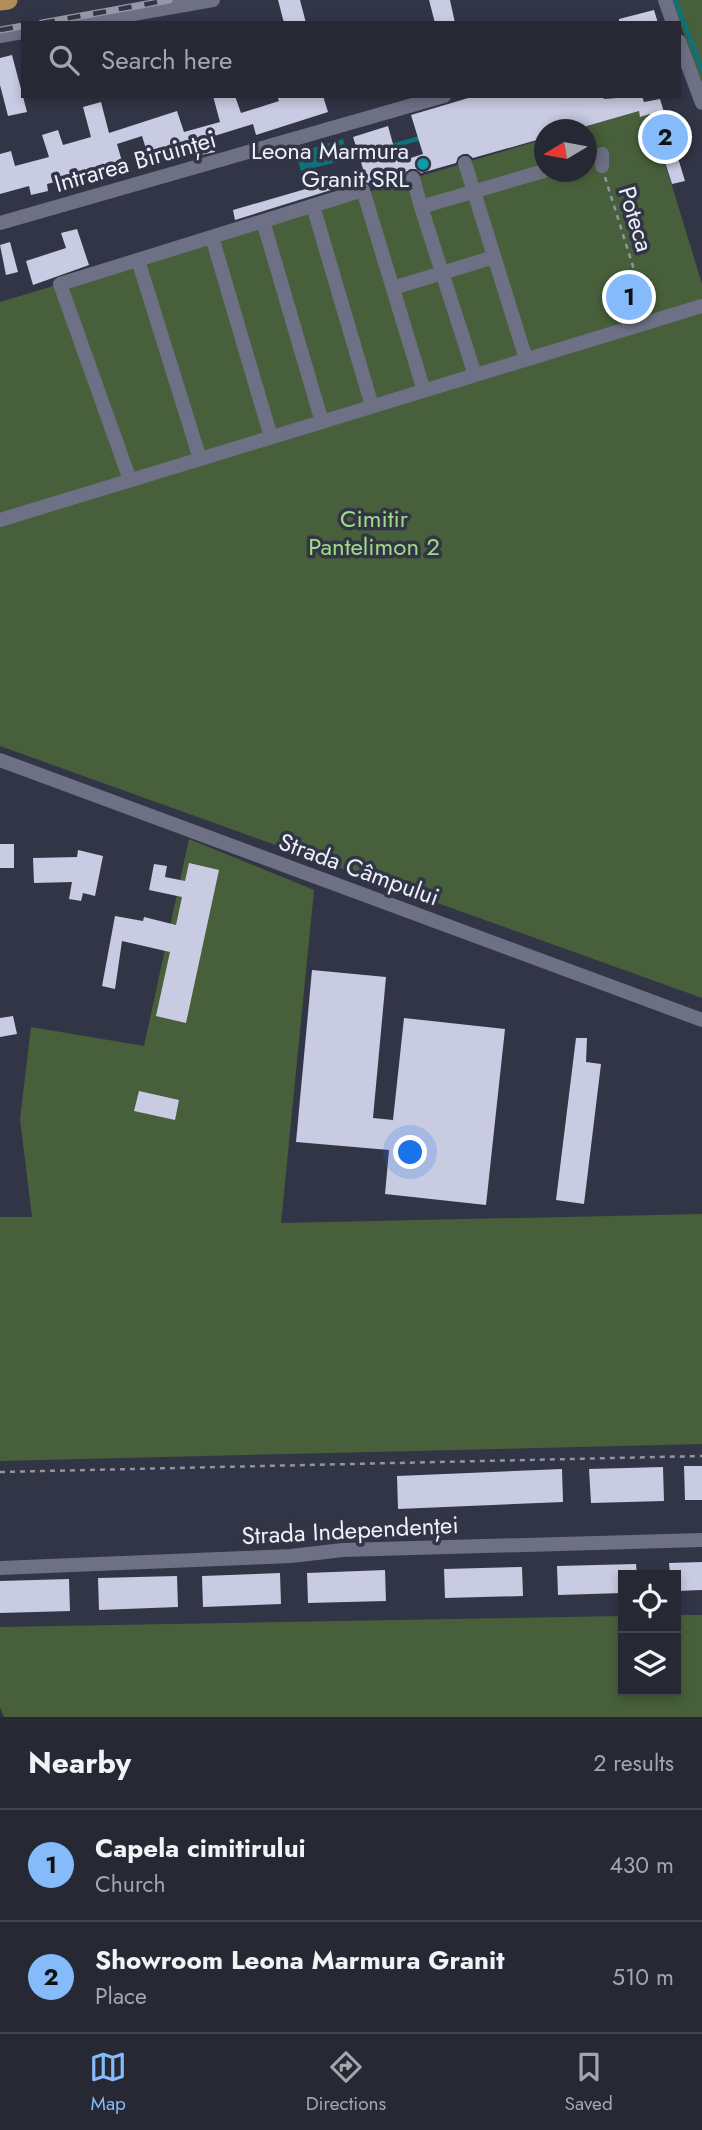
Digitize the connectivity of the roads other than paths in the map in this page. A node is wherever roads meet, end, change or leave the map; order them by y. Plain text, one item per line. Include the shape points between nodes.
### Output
1 (8, 0) edge
2 (213, 0) edge
3 (666, 0) edge
4 (0, 1) edge
5 (93, 21) edge
6 (672, 21) edge
7 (21, 32) edge
8 (0, 36) edge
9 (681, 53) edge
10 (684, 70) edge
11 (437, 98) edge
12 (702, 103) edge
13 (597, 156) edge
14 (465, 163) dead end
15 (602, 166) road end
16 (534, 174) edge
17 (413, 178) dead end
18 (473, 192) junction
19 (313, 206) junction
20 (421, 207) junction
21 (263, 221) junction
22 (0, 223) edge
23 (212, 237) junction
24 (494, 257) junction
25 (138, 260) junction
26 (443, 272) junction
27 (393, 288) junction
28 (702, 306) edge
29 (526, 359) junction
30 (475, 375) junction
31 (424, 391) junction
32 (372, 406) junction
33 (322, 422) junction
34 (271, 437) junction
35 (200, 459) junction
36 (130, 480) junction
37 (0, 520) edge
38 (0, 760) edge
39 (702, 1020) edge
40 (702, 1540) edge
41 (0, 1568) edge

1 - 4 main road
2 - 5 street
3 - 6 street
7 - 8 street
9 - 10 street
10 - 12 street
11 - 22 street, Intrarea Biruinței
13 - 15 street via 602,154
14 - 18 street
16 - 18 street
17 - 20 street
18 - 20 street
18 - 24 street
19 - 21 street
19 - 27 street via 363,190
19 - 32 street
20 - 26 street
21 - 23 street
21 - 33 street
23 - 25 street
23 - 34 street
24 - 26 street
24 - 29 street
25 - 35 street
25 - 36 street via 60,284
26 - 27 street
26 - 30 street
27 - 31 street
28 - 29 street
29 - 30 street
30 - 31 street
31 - 32 street
32 - 33 street
33 - 34 street
34 - 35 street
35 - 36 street
36 - 37 street
38 - 39 street, Strada Câmpului
40 - 41 street, Strada Independenței via 343,1550

